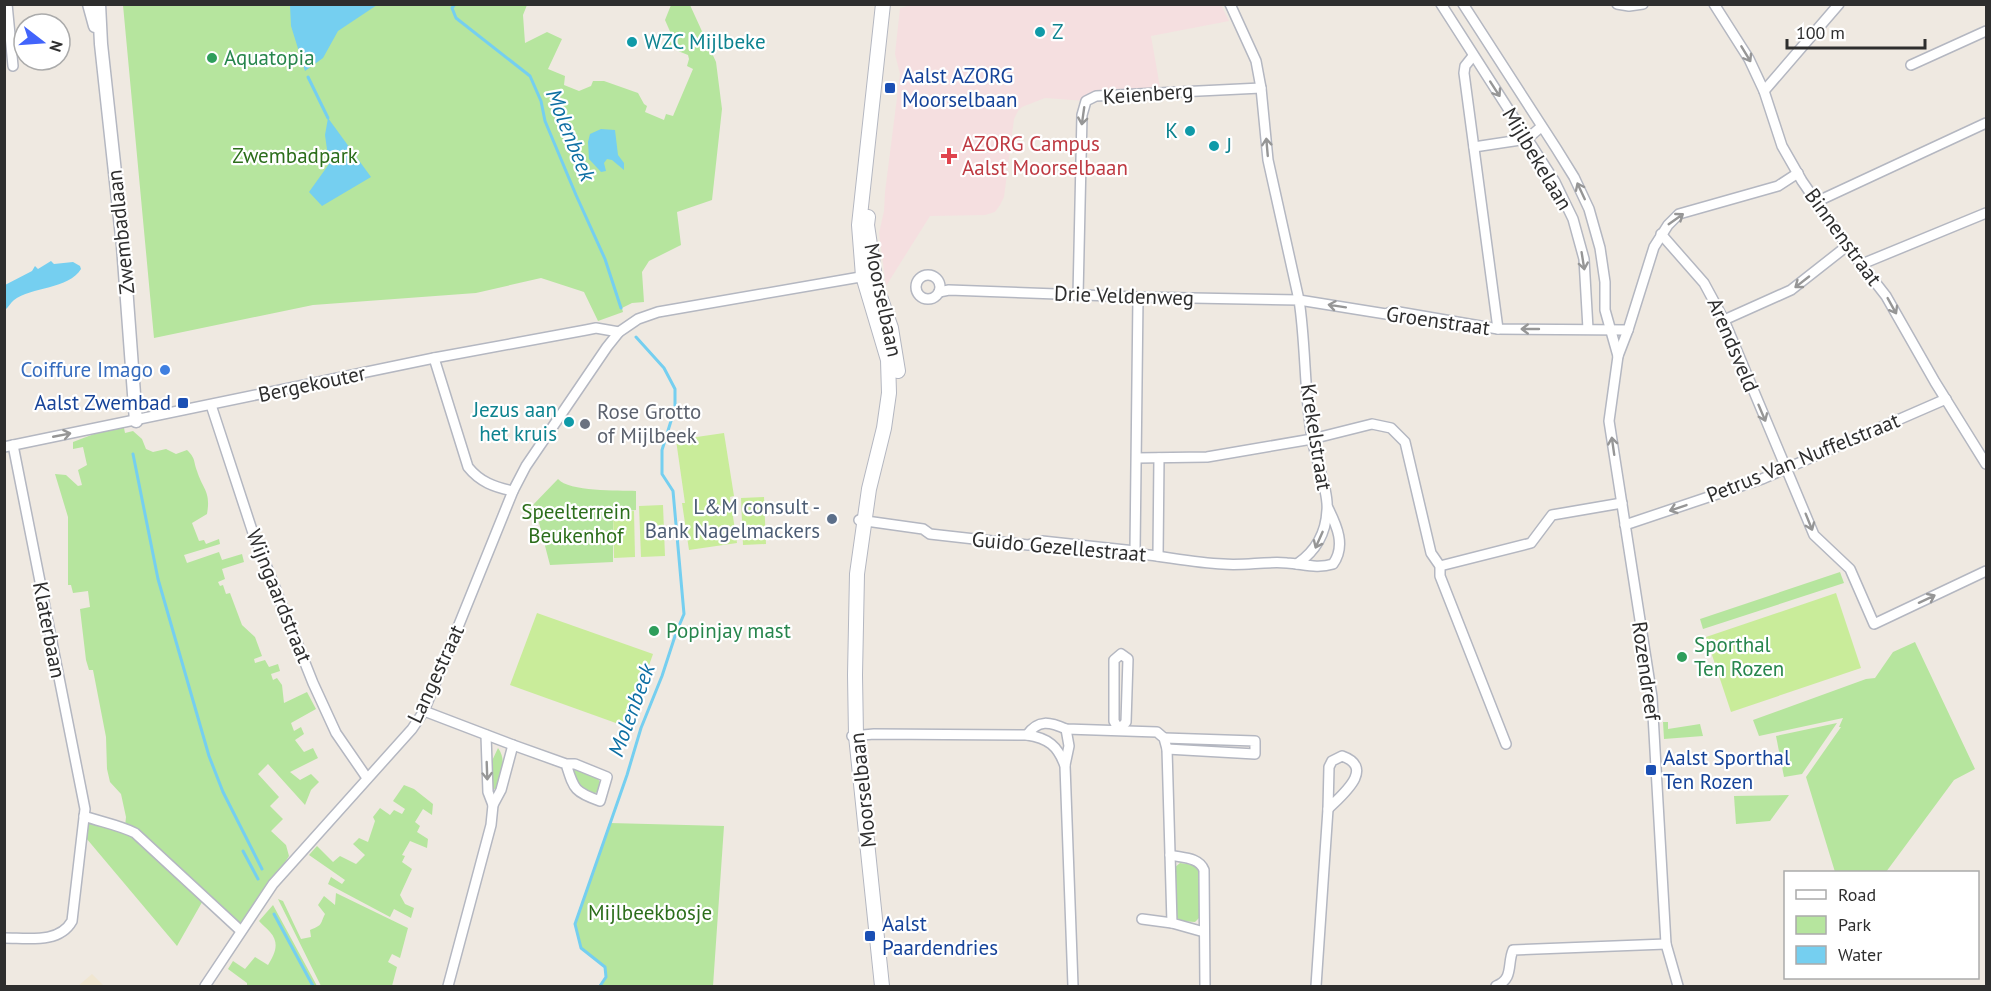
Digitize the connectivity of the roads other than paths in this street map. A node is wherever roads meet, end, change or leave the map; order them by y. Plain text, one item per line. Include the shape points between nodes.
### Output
1 (8, 4) edge
2 (89, 4) edge
3 (99, 4) edge
4 (883, 4) edge
5 (891, 4) edge
6 (1230, 4) edge
7 (1441, 4) edge
8 (1463, 4) edge
9 (1617, 4) edge
10 (1643, 4) edge
11 (1714, 4) edge
12 (1839, 4) edge
13 (1986, 31) edge
14 (101, 44) junction
15 (12, 54) edge
16 (1473, 56) junction
17 (1911, 65) dead end
18 (1261, 88) junction
19 (1764, 92) junction
20 (1986, 123) edge
21 (1541, 127) junction
22 (1527, 139) junction
23 (1474, 147) junction
24 (1798, 173) junction
25 (1816, 202) junction
26 (1986, 213) edge
27 (1661, 234) junction
28 (1847, 246) junction
29 (1862, 264) junction
30 (869, 275) junction
31 (943, 289) dead end
32 (1078, 296) junction
33 (1138, 297) junction
34 (1299, 300) junction
35 (1724, 320) junction
36 (1498, 329) junction
37 (1588, 329) junction
38 (1609, 329) junction
39 (1628, 330) junction
40 (619, 332) junction
41 (1618, 356) junction
42 (434, 358) junction
43 (1946, 399) junction
44 (211, 405) junction
45 (136, 421) junction
46 (1312, 439) junction
47 (9, 446) edge
48 (1137, 458) junction
49 (1159, 458) junction
50 (1986, 464) edge
51 (1787, 468) junction
52 (513, 492) junction
53 (1622, 503) junction
54 (1328, 508) junction
55 (862, 521) junction
56 (1626, 525) junction
57 (1135, 551) junction
58 (1158, 556) junction
59 (1297, 564) junction
60 (1440, 566) junction
61 (1986, 571) edge
62 (423, 711) junction
63 (1066, 729) junction
64 (1119, 730) junction
65 (486, 735) junction
66 (1027, 735) junction
67 (854, 736) junction
68 (1164, 738) junction
69 (1506, 744) dead end
70 (513, 745) junction
71 (1167, 749) junction
72 (566, 764) junction
73 (1065, 766) junction
74 (367, 778) junction
75 (493, 805) junction
76 (1328, 809) junction
77 (84, 816) junction
78 (1170, 855) junction
79 (1142, 919) dead end
80 (1172, 922) junction
81 (241, 931) junction
82 (1204, 932) junction
83 (4, 938) edge
84 (1666, 944) junction
85 (205, 987) edge
86 (448, 987) edge
87 (882, 987) edge
88 (1073, 987) edge
89 (1205, 987) edge
90 (1316, 987) edge
91 (1496, 987) edge
92 (1678, 987) edge

1 - 15 street
2 - 14 street, Zwembadlaan
3 - 14 street, Zwembadlaan
4 - 30 main road, Moorselbaan via 859,225
5 - 30 main road, Moorselbaan via 867,225
6 - 18 street via 1256,61
7 - 16 street, Mijlbekelaan
8 - 21 street, Mijlbekelaan
9 - 10 street
11 -> 19 street, Binnenstraat via 1749,59
12 - 19 street
13 - 17 street
14 - 45 street, Zwembadlaan via 123,246
16 -> 22 street, Mijlbekelaan
16 - 23 street via 1464,73
18 -> 32 street, Keienberg via 1096,96 1086,101 1082,115
34 -> 18 street via 1268,160
19 - 24 street, Binnenstraat via 1782,146
20 - 25 street
21 - 22 street
38 -> 21 street, Mijlbekelaan via 1600,248 1589,209 1574,177
22 - 23 street
22 -> 37 street, Mijlbekelaan via 1574,219 1584,259
23 - 36 street
24 - 25 street, Binnenstraat
27 -> 24 street via 1679,214 1778,186
25 - 28 street, Binnenstraat
26 - 29 street
27 - 35 street, Arendsveld via 1700,277
27 - 39 street
28 - 29 street, Binnenstraat
28 -> 35 street via 1791,290
29 -> 43 street, Binnenstraat via 1886,296
30 - 40 street via 658,312
30 - 55 main road, Moorselbaan via 889,375 885,422
31 - 32 street, Drie Veldenweg
32 - 33 street, Drie Veldenweg
33 - 34 street, Drie Veldenweg
33 - 48 street
36 -> 34 street, Groenstraat
34 - 46 street, Krekelstraat
35 -> 51 street, Arendsveld
37 -> 36 street, Groenstraat
37 - 38 street, Groenstraat
38 - 39 street, Groenstraat
38 - 41 street, Rozendreef
39 - 41 street, Rozendreef
40 - 42 street, Bergekouter via 596,328
40 - 52 street, Langestraat via 526,466
53 -> 41 street, Rozendreef via 1609,421
42 - 44 street, Bergekouter
42 - 52 street via 468,466 476,477
43 - 50 street, Binnenstraat
43 - 51 street, Petrus Van Nuffelstraat
44 - 45 street, Bergekouter
44 - 74 street, Wijngaardstraat via 252,530 313,683 336,734
47 -> 45 street, Bergekouter
46 - 49 street via 1208,457
46 - 54 street, Krekelstraat
46 - 60 street via 1372,424 1390,428 1406,442 1431,553
47 - 77 street, Klaterbaan
48 - 49 street
48 - 57 street
49 - 58 street
51 -> 56 street, Petrus Van Nuffelstraat
51 -> 61 street, Arendsveld via 1814,535 1850,569 1874,624
52 - 62 street, Langestraat
53 - 56 street, Rozendreef
53 - 60 street via 1552,515 1531,543
54 -> 59 street, Krekelstraat via 1317,545
54 - 59 street, Guido Gezellestraat via 1340,542 1336,559 1323,566
55 - 57 street, Guido Gezellestraat via 923,529 930,534 1028,545 1042,541
55 - 67 main road, Moorselbaan via 855,610
56 - 84 street, Rozendreef via 1652,697
57 - 58 street, Guido Gezellestraat
58 - 59 street, Guido Gezellestraat via 1227,565
60 - 69 street via 1440,576
62 - 65 street
62 - 74 street, Langestraat via 412,729
63 - 64 street
63 - 66 street via 1041,724 1032,727
63 - 73 street via 1069,746
64 - 64 street via 1126,722 1128,659 1121,654 1114,660 1114,722
64 - 68 street via 1157,732
65 - 70 street
65 -> 75 street via 488,792
66 - 67 street
66 - 73 street via 1053,744
67 - 87 main road, Moorselbaan
68 - 71 street
68 - 71 street via 1255,741 1255,754
70 - 72 street
70 - 75 street
71 - 78 street
72 - 72 street via 607,777 600,801 579,793
73 - 88 street
74 - 81 street, Langestraat via 273,884
75 - 86 street
76 - 76 street via 1329,767 1342,756 1351,759 1356,767 1353,784
76 - 90 street
77 - 81 street via 135,833
77 - 83 street, Klaterbaan via 72,921 66,931 51,937
78 - 80 street
78 - 82 street via 1195,860 1204,870
79 - 80 street
80 - 82 street
81 - 85 street, Langestraat
82 - 89 street
84 - 91 street via 1513,950 1508,978
84 - 92 street, Rozendreef

